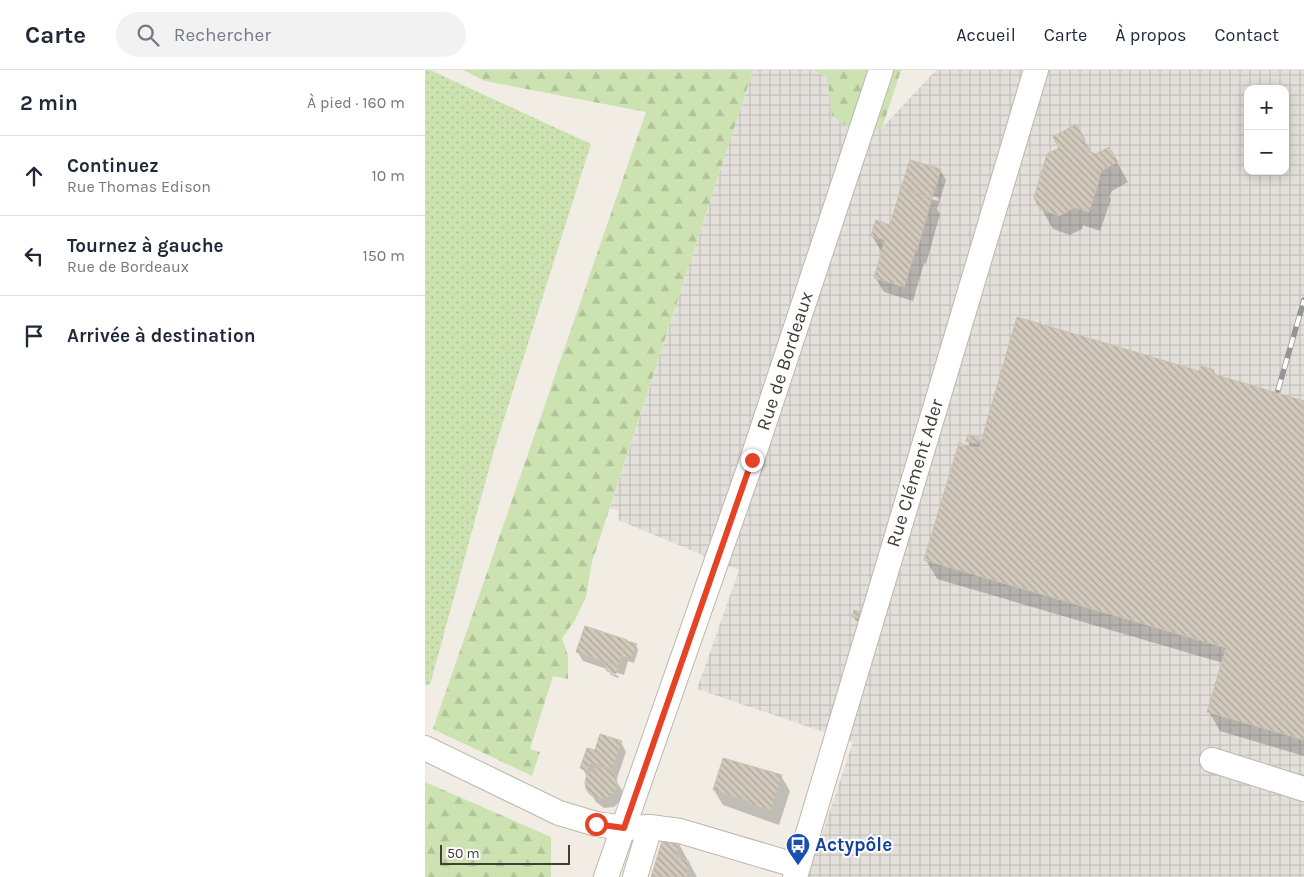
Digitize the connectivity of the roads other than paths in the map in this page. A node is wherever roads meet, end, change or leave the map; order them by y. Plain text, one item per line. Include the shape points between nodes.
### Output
1 (881, 70) edge
2 (1036, 70) edge
3 (425, 748) edge
4 (1212, 760) dead end
5 (1304, 789) edge
6 (650, 827) junction
7 (624, 828) junction
8 (796, 871) edge
9 (606, 877) edge
10 (635, 877) edge

1 - 7 street, Rue de Bordeaux via 752,460
2 - 8 street, Rue Clément Ader
3 - 7 street via 559,813
4 - 5 street
6 - 7 street
6 - 8 street via 688,833
6 - 10 street
7 - 9 street, Rue de Bordeaux

